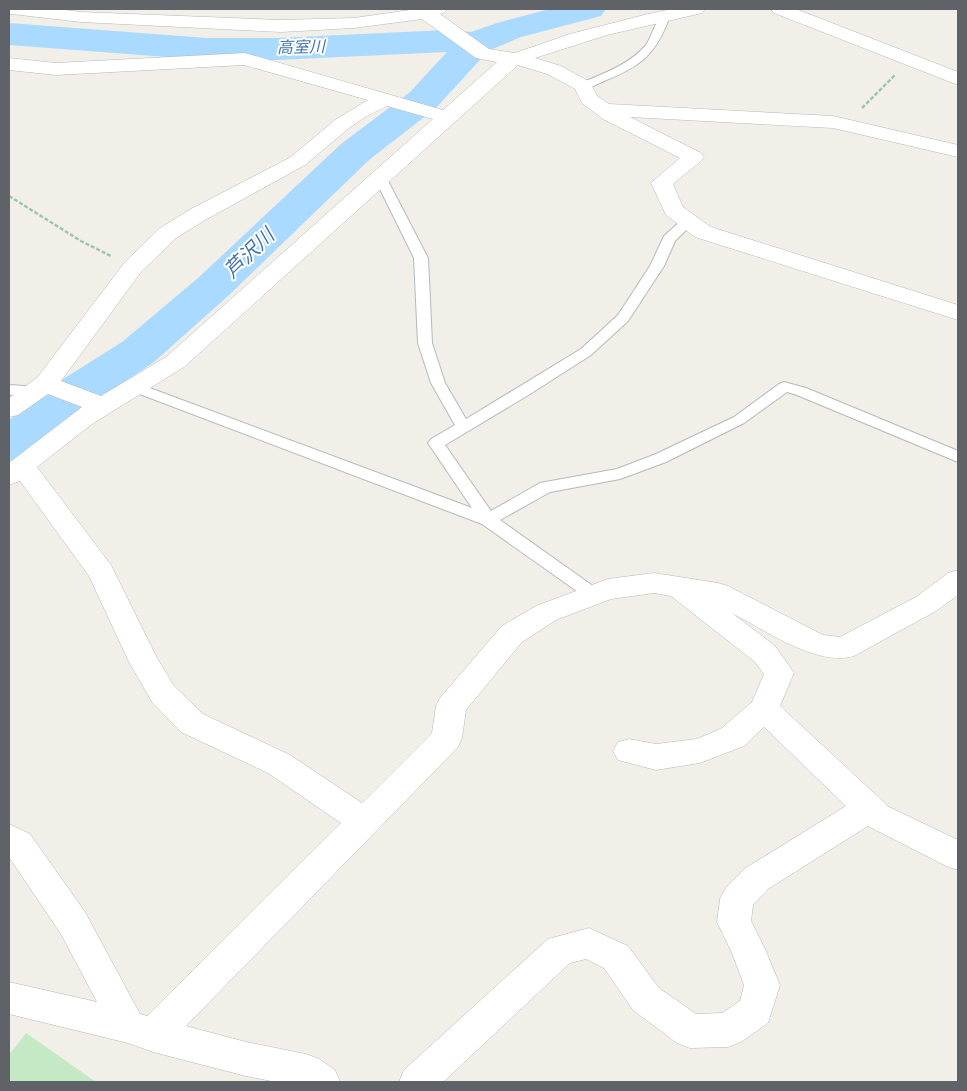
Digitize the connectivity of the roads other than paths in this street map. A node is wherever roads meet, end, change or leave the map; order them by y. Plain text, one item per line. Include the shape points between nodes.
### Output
1 (12, 9) edge
2 (323, 9) edge
3 (696, 9) edge
4 (780, 9) edge
5 (434, 15) edge
6 (665, 16) junction
7 (354, 23) junction
8 (516, 59) junction
9 (9, 64) edge
10 (958, 79) edge
11 (583, 86) junction
12 (390, 101) junction
13 (604, 110) junction
14 (441, 116) junction
15 (958, 151) edge
16 (380, 177) junction
17 (689, 221) junction
18 (958, 313) edge
19 (134, 387) junction
20 (46, 388) junction
21 (9, 390) edge
22 (97, 404) junction
23 (9, 409) edge
24 (463, 426) junction
25 (958, 457) edge
26 (15, 470) edge
27 (488, 520) junction
28 (958, 580) edge
29 (680, 588) junction
30 (594, 595) junction
31 (764, 709) junction
32 (629, 750) dead end
33 (870, 808) junction
34 (363, 821) junction
35 (9, 838) edge
36 (958, 856) edge
37 (9, 998) edge
38 (140, 1030) junction
39 (322, 1082) edge
40 (417, 1082) edge

1 - 7 street via 81,17 179,22 281,26
2 - 7 street
3 - 6 street
4 - 10 street
5 - 7 street
5 - 8 street via 483,54
6 - 8 street via 597,31
6 - 11 lane via 656,39 640,57 623,69
8 - 11 street via 554,70
8 - 14 street
9 - 12 street via 56,68 245,59
11 - 13 street via 589,99
12 - 14 street
12 - 20 street via 350,118 298,161 168,233 133,267
13 - 15 street via 833,122
13 - 17 street via 694,157 662,183 674,210
14 - 16 street
16 - 19 street via 176,362
16 - 24 lane via 421,258 425,343 438,383
17 - 18 street via 703,232
17 - 24 lane via 669,239 657,266 623,318 601,339 525,391
19 - 22 street
19 - 27 lane
20 - 21 lane
20 - 22 street
20 - 23 street
22 - 26 street
24 - 27 lane via 436,443
25 - 27 lane via 784,387 739,420 661,458 620,474 546,487
26 - 34 street via 101,572 163,694 192,722 279,764
27 - 30 lane
28 - 29 street via 926,604 844,648 818,645 718,594
29 - 30 street via 654,584 608,589
29 - 31 street via 766,654 779,673
30 - 34 street via 546,613 512,634 451,706 447,738
31 - 32 street via 733,737 700,751 656,757
31 - 33 street
33 - 36 street via 886,820
33 - 40 street via 756,879 737,899 734,922 762,985 755,1011 728,1030 690,1031 646,999 616,957 589,943 560,950
34 - 38 street
35 - 38 street via 18,844 73,923
37 - 38 street
38 - 39 street via 246,1059 306,1071

